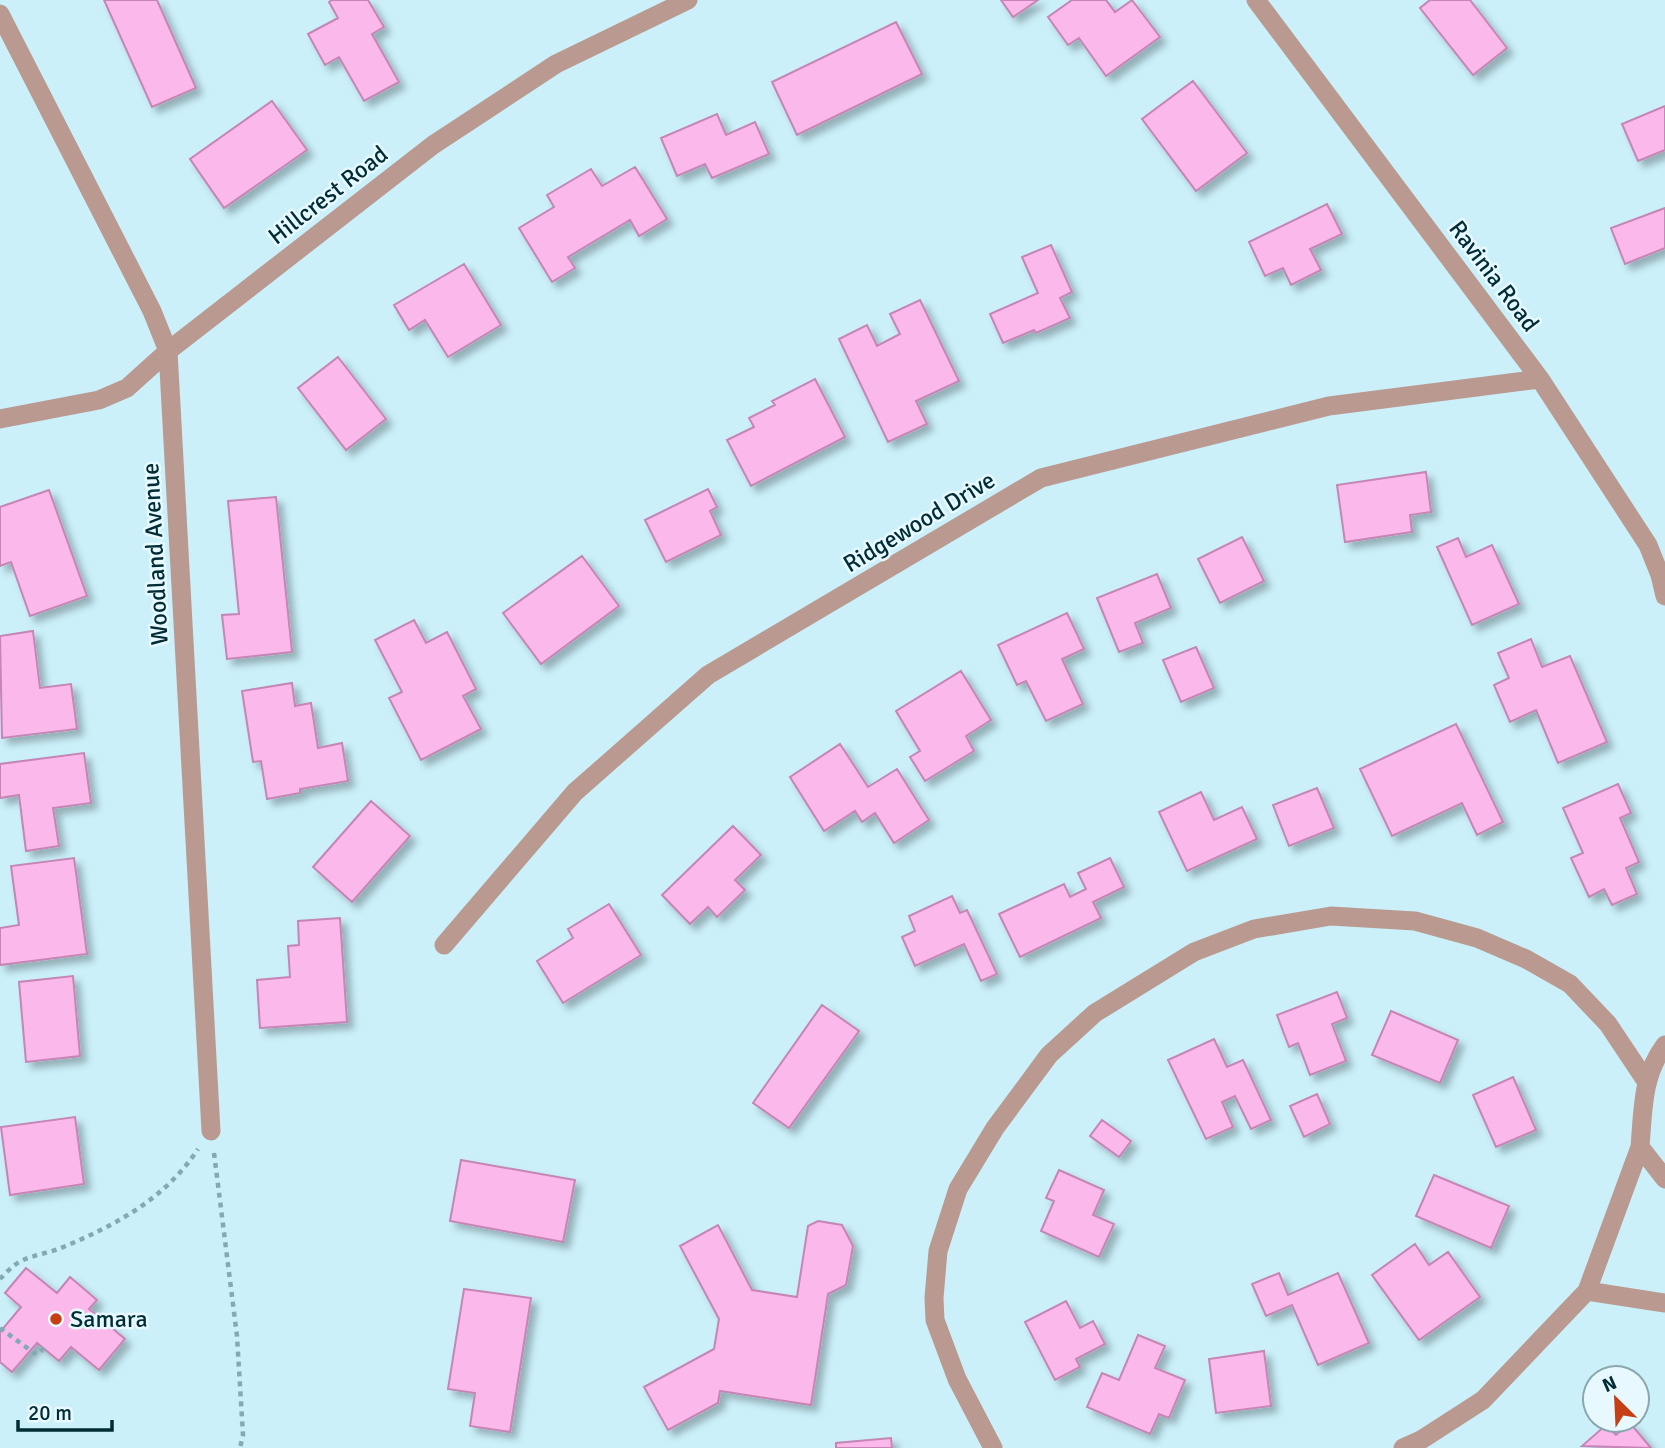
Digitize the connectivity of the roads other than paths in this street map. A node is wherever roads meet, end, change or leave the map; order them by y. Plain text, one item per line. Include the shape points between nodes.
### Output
1 (688, 0) edge
2 (1256, 0) edge
3 (0, 14) edge
4 (168, 351) junction
5 (1540, 379) junction
6 (0, 419) edge
7 (1665, 596) edge
8 (444, 945) dead end
9 (1665, 1045) edge
10 (1646, 1081) junction
11 (211, 1131) road end
12 (1640, 1147) junction
13 (1665, 1179) edge
14 (1587, 1291) junction
15 (1665, 1303) edge
16 (993, 1448) edge
17 (1403, 1448) edge

1 - 4 street, Hillcrest Road via 556,64 433,145
2 - 5 street, Ravinia Road
3 - 4 street, Woodland Avenue via 152,311
4 - 6 street, Hillcrest Road via 127,388 99,400
4 - 11 street, Woodland Avenue
5 - 7 street, Ravinia Road via 1648,545
5 - 8 street, Ridgewood Drive via 1329,405 1041,478 708,675 575,792
9 - 10 street
10 - 12 street
10 - 16 street via 1608,1024 1570,984 1477,937 1416,921 1331,916 1254,929 1194,952 1095,1013 1049,1055 995,1128 958,1189 937,1251 935,1320 957,1379
12 - 13 street
12 - 14 street
14 - 15 street
14 - 17 street via 1483,1400

